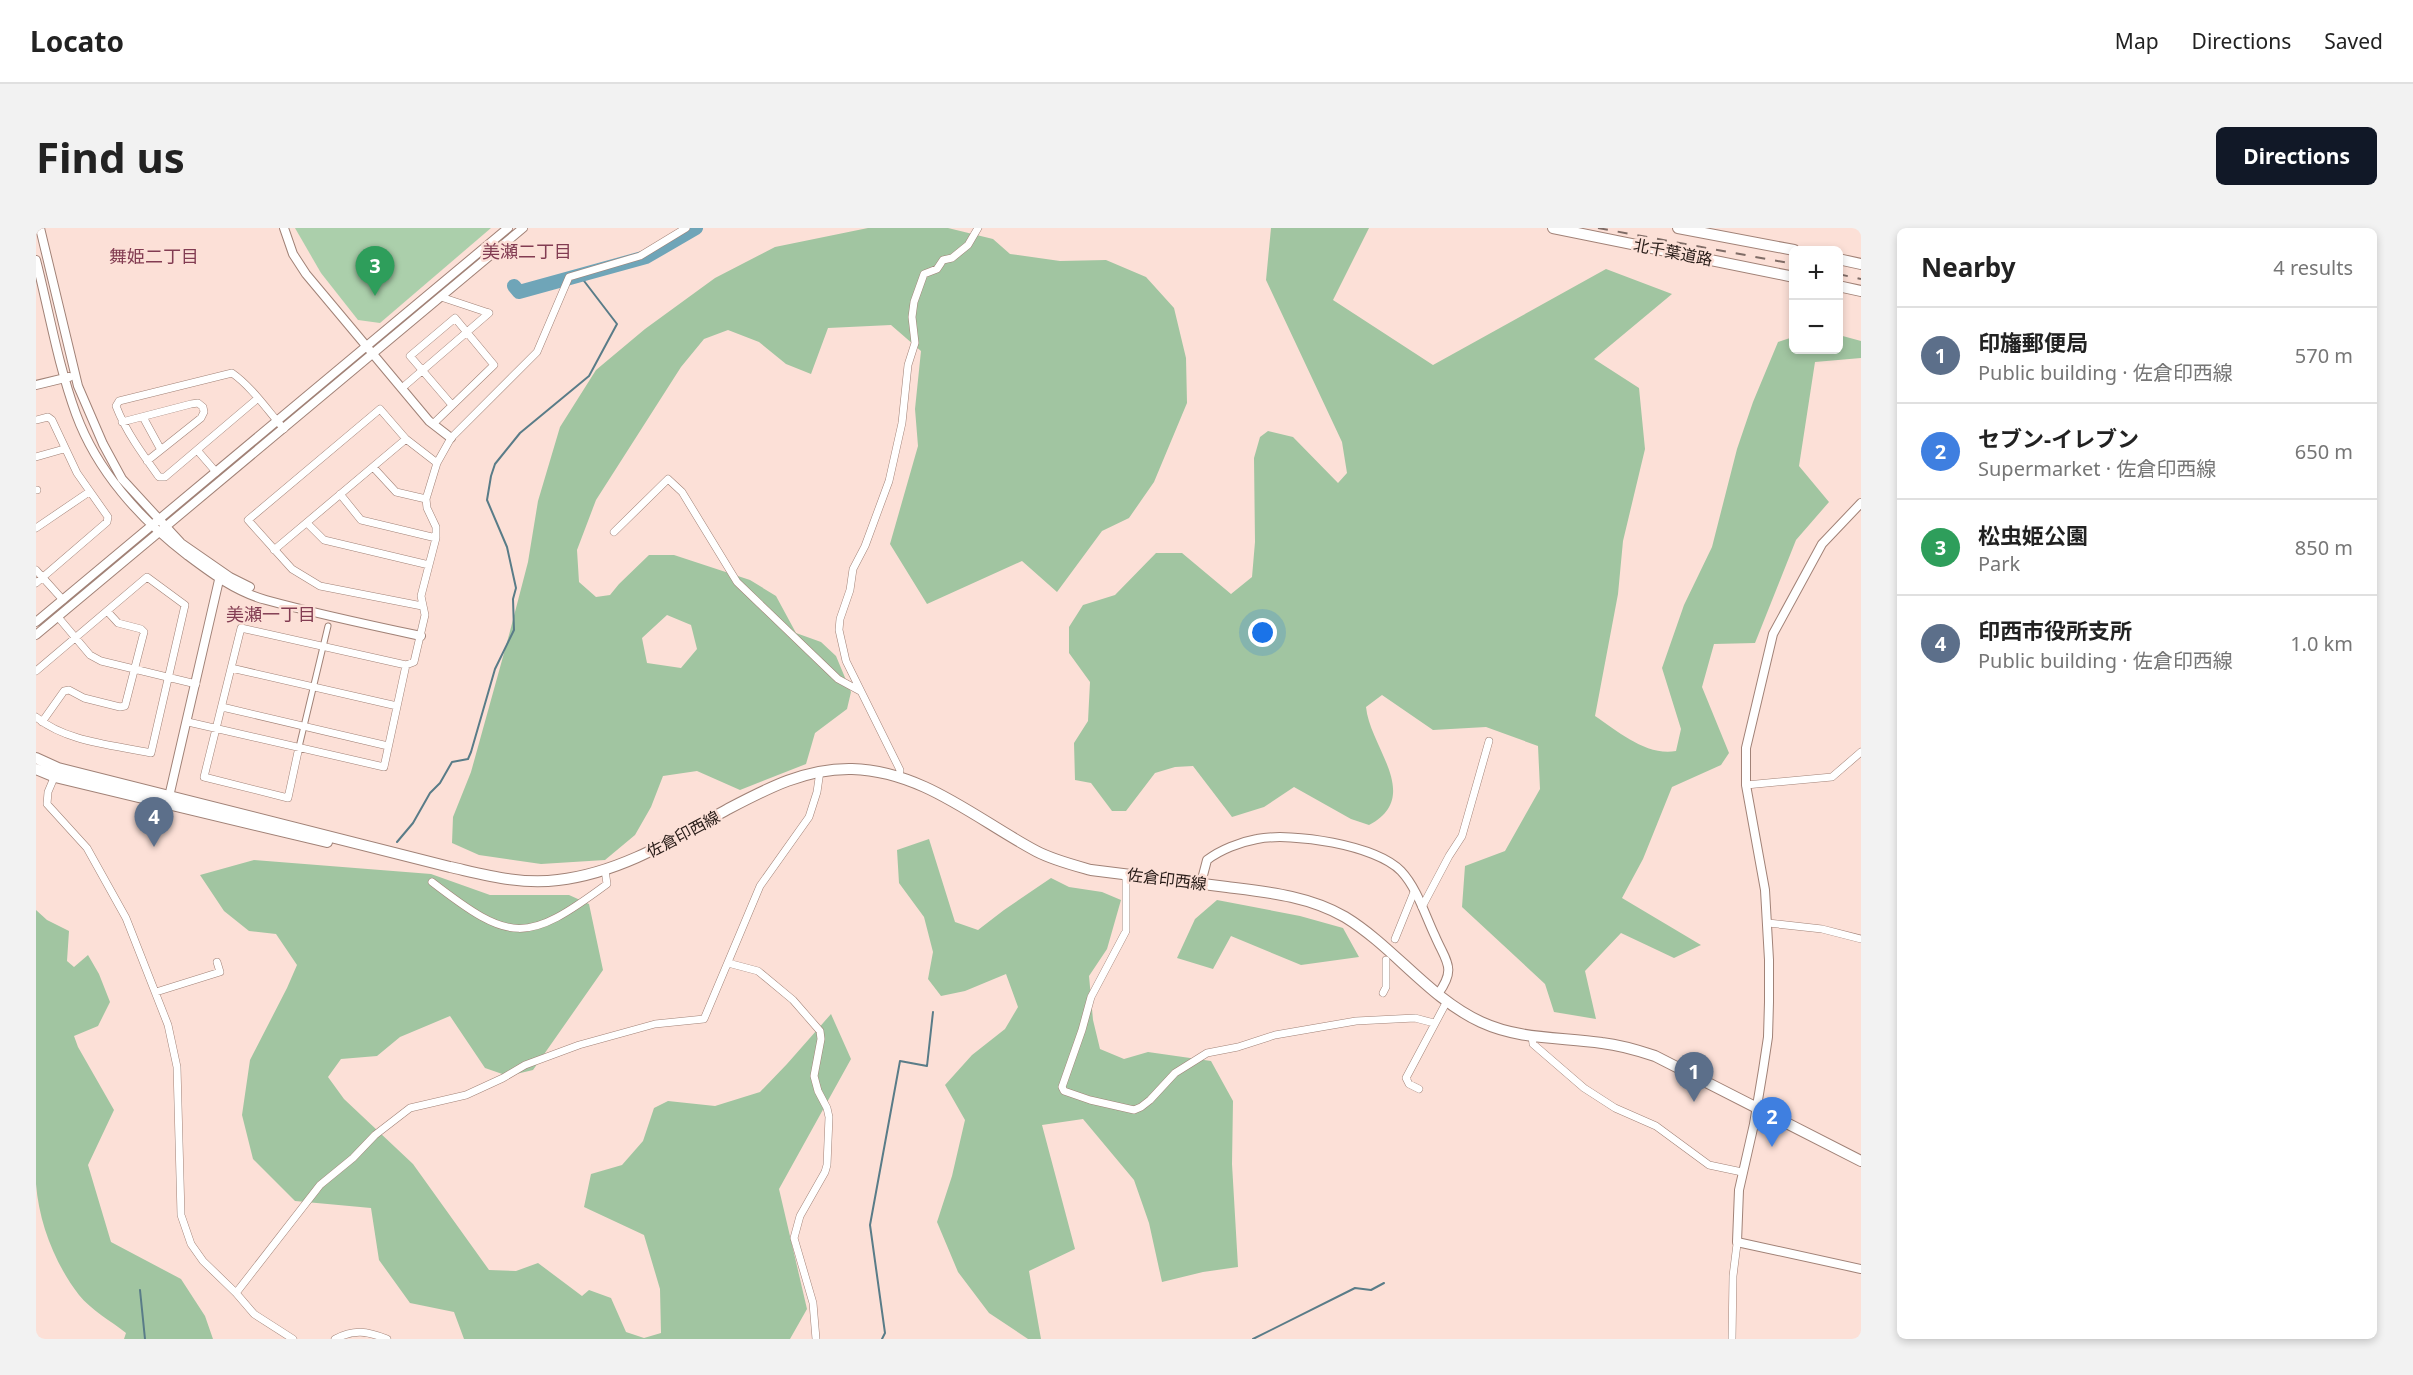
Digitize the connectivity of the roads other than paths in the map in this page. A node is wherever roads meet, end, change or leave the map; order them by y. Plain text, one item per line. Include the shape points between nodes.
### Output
1 (40, 228) edge
2 (284, 228) edge
3 (508, 228) edge
4 (523, 228) edge
5 (686, 228) edge
6 (978, 228) edge
7 (1553, 228) edge
8 (1678, 228) edge
9 (1789, 249) edge
10 (36, 260) edge
11 (1843, 260) edge
12 (1861, 264) edge
13 (1789, 276) edge
14 (1843, 287) edge
15 (1861, 291) edge
16 (441, 297) junction
17 (466, 332) junction
18 (367, 346) junction
19 (373, 354) junction
20 (422, 370) junction
21 (76, 375) junction
22 (65, 378) junction
23 (36, 385) edge
24 (402, 388) junction
25 (257, 399) junction
26 (453, 405) junction
27 (143, 417) junction
28 (36, 420) edge
29 (277, 421) junction
30 (122, 422) junction
31 (433, 424) junction
32 (284, 429) junction
33 (451, 438) junction
34 (406, 439) junction
35 (64, 449) junction
36 (161, 450) junction
37 (197, 450) junction
38 (36, 457) edge
39 (147, 461) junction
40 (436, 463) junction
41 (373, 467) junction
42 (216, 472) junction
43 (89, 492) junction
44 (340, 494) junction
45 (426, 499) junction
46 (1861, 503) edge
47 (156, 522) junction
48 (307, 523) junction
49 (36, 528) edge
50 (163, 530) junction
51 (614, 532) dead end
52 (436, 538) junction
53 (274, 550) junction
54 (429, 565) junction
55 (36, 570) edge
56 (39, 580) edge
57 (219, 580) junction
58 (63, 600) junction
59 (280, 603) junction
60 (422, 606) junction
61 (107, 611) junction
62 (58, 617) junction
63 (36, 622) edge
64 (328, 626) dead end
65 (36, 635) edge
66 (421, 636) junction
67 (76, 637) junction
68 (323, 646) junction
69 (406, 664) junction
70 (231, 668) junction
71 (136, 670) junction
72 (36, 672) edge
73 (168, 678) junction
74 (196, 684) junction
75 (314, 687) junction
76 (860, 691) junction
77 (397, 706) junction
78 (222, 707) junction
79 (36, 717) edge
80 (42, 722) junction
81 (188, 722) junction
82 (304, 727) junction
83 (216, 729) junction
84 (1489, 741) dead end
85 (299, 747) junction
86 (388, 747) junction
87 (1861, 752) edge
88 (36, 758) edge
89 (36, 769) edge
90 (820, 771) junction
91 (56, 772) junction
92 (900, 777) junction
93 (1746, 784) junction
94 (169, 800) junction
95 (605, 870) junction
96 (1126, 875) junction
97 (432, 882) dead end
98 (1201, 883) junction
99 (1414, 892) junction
100 (1422, 907) junction
101 (1768, 923) junction
102 (1395, 939) dead end
103 (1861, 939) edge
104 (1386, 960) dead end
105 (217, 962) dead end
106 (728, 963) junction
107 (156, 992) junction
108 (1383, 993) dead end
109 (1442, 997) junction
110 (1434, 1023) junction
111 (1532, 1036) junction
112 (1419, 1089) dead end
113 (1756, 1107) junction
114 (1861, 1161) edge
115 (1742, 1172) junction
116 (1737, 1244) junction
117 (1861, 1269) edge
118 (236, 1293) junction
119 (293, 1339) edge
120 (335, 1339) edge
121 (387, 1339) edge
122 (816, 1339) edge
123 (1732, 1339) edge

1 - 21 street
2 - 18 street via 293,254 306,274
3 - 18 street
4 - 16 street
5 - 33 street via 640,256 569,277 537,352
6 - 76 street via 968,245 943,260 938,269 924,274 914,302 915,343 889,481 866,546 853,569 840,619 846,661
7 - 13 main road, 北千葉道路
8 - 9 main road, 北千葉道路
10 - 22 street
11 - 12 main road
14 - 15 main road
16 - 17 street via 489,313
16 - 19 street
17 - 20 street
17 - 20 street via 455,318 411,356
17 - 26 street via 494,365
18 - 19 street
18 - 29 street
19 - 24 street
19 - 32 street
20 - 24 street
20 - 26 street
21 - 22 street
21 - 47 street via 88,411 123,479
22 - 23 street
22 - 47 street via 77,416 118,489 129,503
24 - 31 street
25 - 29 street
25 - 30 street via 232,373 118,401
25 - 37 street
26 - 31 street
27 - 30 street
27 - 36 street
27 - 36 street via 191,404 203,407 201,418
28 - 35 street via 52,420
29 - 32 street
29 - 42 street
30 - 39 street
31 - 33 street
32 - 50 street
33 - 40 street
34 - 40 street
34 - 41 street
34 - 53 street via 380,409 248,520
35 - 38 street
35 - 43 street
36 - 39 street
37 - 39 street via 165,477 159,477
37 - 42 street
40 - 45 street
41 - 44 street
41 - 45 street via 396,492
42 - 47 street
43 - 49 street
43 - 56 street via 108,517 107,522
44 - 48 street
44 - 52 street via 361,520
45 - 52 street
46 - 93 street via 1822,544 1773,634 1746,748
47 - 50 street
47 - 58 street
48 - 53 street
48 - 54 street via 324,540
50 - 57 street
50 - 59 street via 214,567
50 - 62 street
51 - 76 street via 668,479 682,492 737,582 838,679
52 - 54 street
53 - 60 street via 292,569 320,586
54 - 60 street
55 - 56 street
56 - 58 street
57 - 59 street
57 - 74 street
58 - 63 street
59 - 66 street
60 - 66 street via 425,615
61 - 67 street
61 - 71 street via 118,623 144,632
61 - 73 street via 147,577 185,605
62 - 65 street
62 - 67 street
64 - 68 street
66 - 69 street via 414,662
67 - 71 street via 90,655
67 - 72 street
68 - 69 street
68 - 70 street via 241,628
68 - 75 street
69 - 77 street
70 - 75 street
70 - 78 street
71 - 73 street
71 - 80 street via 126,706 84,698 69,690 64,691
73 - 74 street
73 - 80 street via 151,753 79,738
74 - 81 street
75 - 77 street
75 - 82 street
76 - 92 street
77 - 86 street
78 - 82 street
78 - 83 street
79 - 80 street
81 - 83 street
81 - 94 street
82 - 85 street
82 - 86 street
83 - 85 street
83 - 85 street via 204,777 288,798
84 - 100 street via 1462,836
85 - 86 street via 384,767
87 - 93 street via 1832,777
88 - 91 main road, 佐倉印西線
89 - 91 main road, 佐倉印西線
90 - 92 main road, 佐倉印西線 via 851,769
90 - 95 main road, 佐倉印西線 via 774,785 638,858
90 - 106 street via 809,818 760,886
91 - 94 main road, 佐倉印西線
91 - 107 street via 47,804 94,859 129,926
92 - 96 main road, 佐倉印西線 via 950,799 1038,852 1083,868
93 - 101 street
94 - 95 main road, 佐倉印西線 via 329,843 498,878 557,881
95 - 97 street via 607,884 545,924 526,929 492,923
96 - 98 main road, 佐倉印西線
96 - 110 street via 1126,931 1091,998 1062,1087 1064,1091 1134,1110 1175,1073 1207,1053 1275,1035 1356,1021 1415,1018
98 - 99 street via 1204,867 1212,856 1256,839 1295,838 1369,851 1402,872
98 - 109 main road, 佐倉印西線 via 1276,893 1328,908 1360,927
99 - 100 street
99 - 102 street
100 - 109 street via 1448,966
101 - 103 street via 1822,929
101 - 113 street via 1768,1037
104 - 108 street
105 - 107 street via 220,972
106 - 118 street via 704,1019 655,1024 579,1045 525,1065 466,1095 404,1112 320,1185
106 - 122 street via 758,971 793,1000 820,1031 813,1076 829,1117 827,1164 800,1216 794,1238 813,1303
107 - 118 street via 177,1067 183,1225 203,1261
109 - 110 street
109 - 111 main road, 佐倉印西線 via 1481,1022
110 - 112 street via 1406,1078
111 - 113 main road, 佐倉印西線 via 1634,1049
111 - 115 street via 1533,1044 1592,1093 1656,1126 1709,1165
113 - 114 main road, 佐倉印西線
113 - 115 street
115 - 116 street
116 - 117 street
116 - 123 street
118 - 119 street via 254,1314
120 - 121 street via 353,1331

